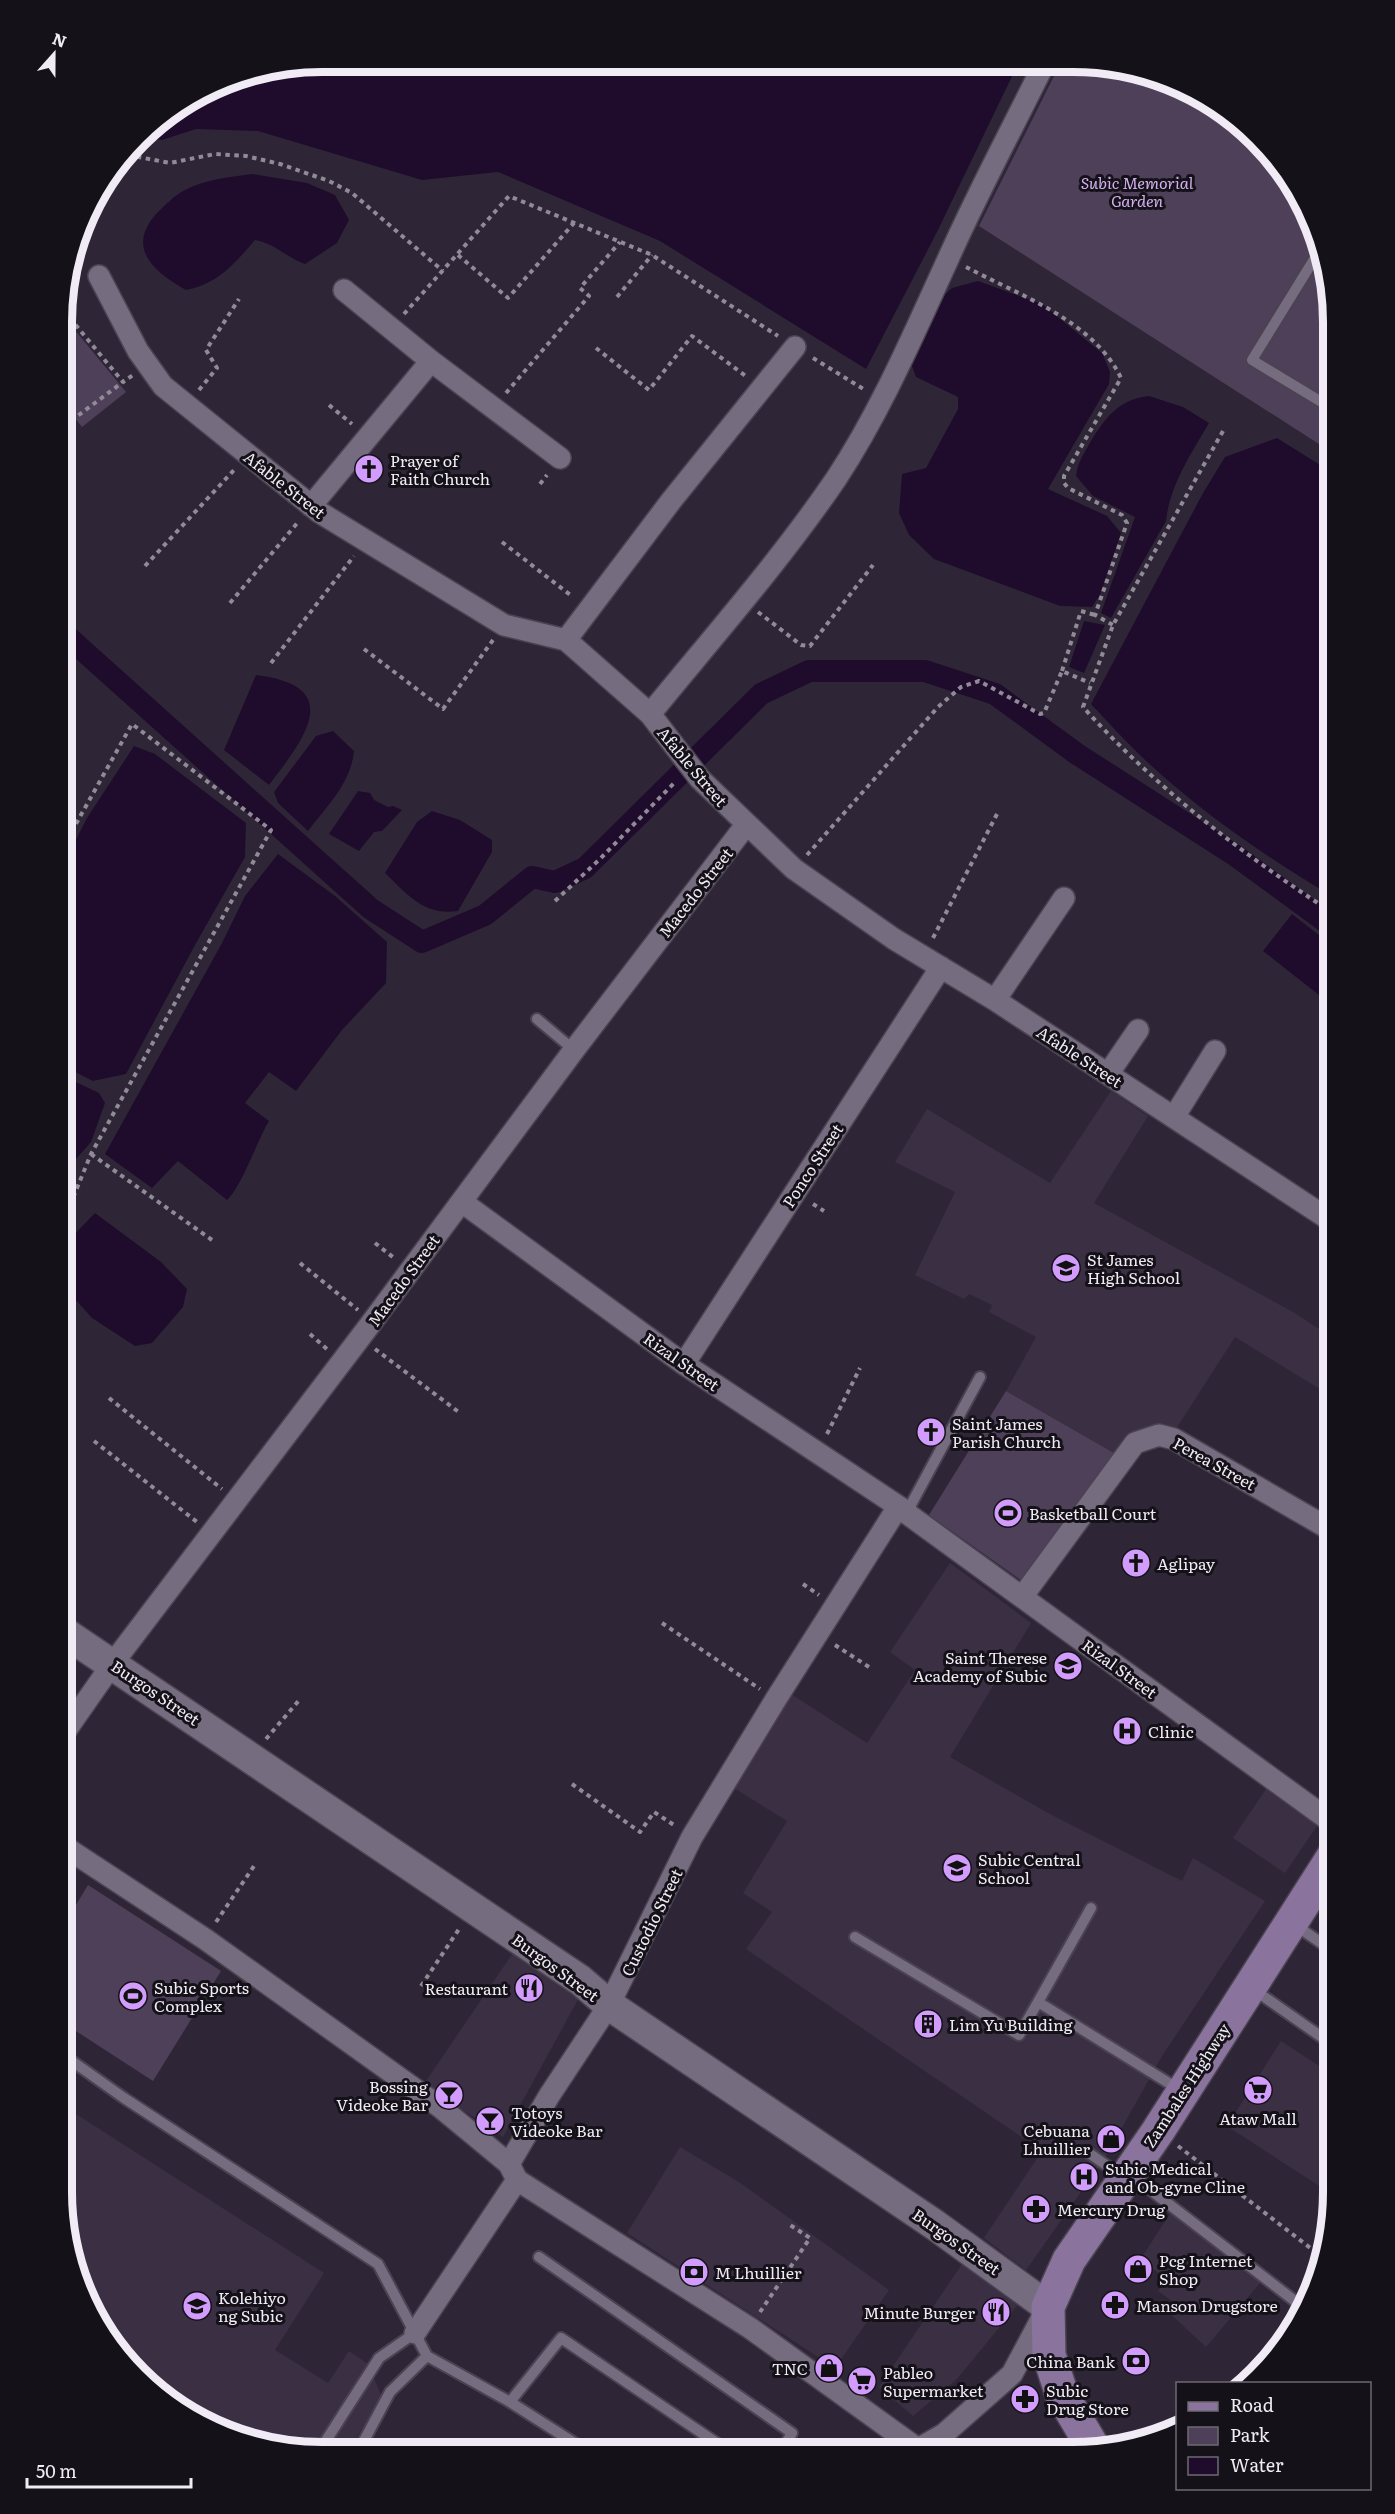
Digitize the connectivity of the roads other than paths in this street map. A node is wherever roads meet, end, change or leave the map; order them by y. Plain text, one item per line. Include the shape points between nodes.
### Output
1 (1041, 72) edge
2 (1314, 259) edge
3 (99, 276) dead end
4 (345, 290) dead end
5 (795, 347) road end
6 (431, 361) junction
7 (1323, 402) edge
8 (560, 458) dead end
9 (311, 506) junction
10 (566, 640) junction
11 (650, 714) junction
12 (746, 825) junction
13 (1064, 898) dead end
14 (940, 967) junction
15 (995, 1000) junction
16 (537, 1019) dead end
17 (1138, 1030) dead end
18 (574, 1050) junction
19 (1215, 1051) dead end
20 (1108, 1074) junction
21 (1174, 1117) junction
22 (462, 1202) junction
23 (1323, 1215) edge
24 (684, 1364) junction
25 (980, 1377) dead end
26 (902, 1509) junction
27 (1323, 1525) edge
28 (1022, 1597) junction
29 (72, 1637) edge
30 (113, 1664) junction
31 (72, 1722) edge
32 (1323, 1816) edge
33 (72, 1852) edge
34 (1323, 1873) edge
35 (1091, 1908) dead end
36 (1292, 1923) junction
37 (855, 1937) dead end
38 (1323, 1944) edge
39 (1250, 1987) junction
40 (1038, 2002) junction
41 (609, 2005) junction
42 (1323, 2038) edge
43 (72, 2061) edge
44 (1182, 2091) junction
45 (1086, 2151) dead end
46 (513, 2172) junction
47 (1126, 2176) junction
48 (539, 2257) dead end
49 (1297, 2303) edge
50 (1048, 2307) junction
51 (416, 2333) junction
52 (427, 2356) junction
53 (510, 2402) junction
54 (1089, 2441) edge
55 (325, 2442) edge
56 (363, 2442) edge
57 (572, 2442) edge
58 (717, 2442) edge
59 (787, 2442) edge
60 (905, 2442) edge
61 (931, 2442) edge

1 - 11 street via 948,257 883,400 835,479
2 - 7 lane via 1252,360
3 - 9 street, Afable Street via 147,366 163,386
4 - 6 street
5 - 10 street
6 - 8 street
6 - 9 street
9 - 10 street, Afable Street via 504,625
10 - 11 street, Afable Street
11 - 12 street, Afable Street via 688,772
12 - 14 street, Afable Street via 794,869 866,921
12 - 18 street, Macedo Street
13 - 15 street
14 - 15 street, Afable Street
14 - 24 street, Ponco Street
15 - 20 street, Afable Street
16 - 18 lane
17 - 20 street
18 - 22 street, Macedo Street
19 - 21 street
20 - 21 street, Afable Street
21 - 23 street, Afable Street
22 - 24 street, Rizal Street
22 - 30 street, Macedo Street
24 - 26 street, Rizal Street
25 - 26 lane
26 - 28 street, Rizal Street
26 - 41 street, Custodio Street via 817,1633 692,1837
27 - 28 street, Perea Street via 1190,1446 1159,1435 1146,1438 1135,1443
28 - 32 street, Rizal Street
29 - 30 street, Burgos Street
30 - 31 street, Macedo Street
30 - 41 street, Burgos Street via 580,1980
33 - 46 street via 205,1940 440,2107
34 - 36 main road, Zambales Highway
35 - 40 lane
36 - 38 lane
36 - 39 main road, Zambales Highway
37 - 40 lane via 1018,2035
39 - 42 lane
39 - 44 main road, Zambales Highway
40 - 44 lane
41 - 46 street, Custodio Street via 549,2096
41 - 50 street, Burgos Street via 935,2225
43 - 51 lane via 378,2264
44 - 47 main road, Zambales Highway
45 - 47 lane
46 - 51 street, Custodio Street
46 - 60 street via 750,2328
47 - 49 lane
47 - 50 main road, Zambales Highway via 1069,2260
48 - 59 lane via 792,2433
50 - 54 main road, Zambales Highway via 1049,2355 1062,2395
50 - 61 street via 1012,2374
51 - 52 lane
51 - 55 lane via 379,2358
52 - 53 lane
52 - 56 lane via 390,2392
53 - 57 lane
53 - 58 lane via 561,2338

